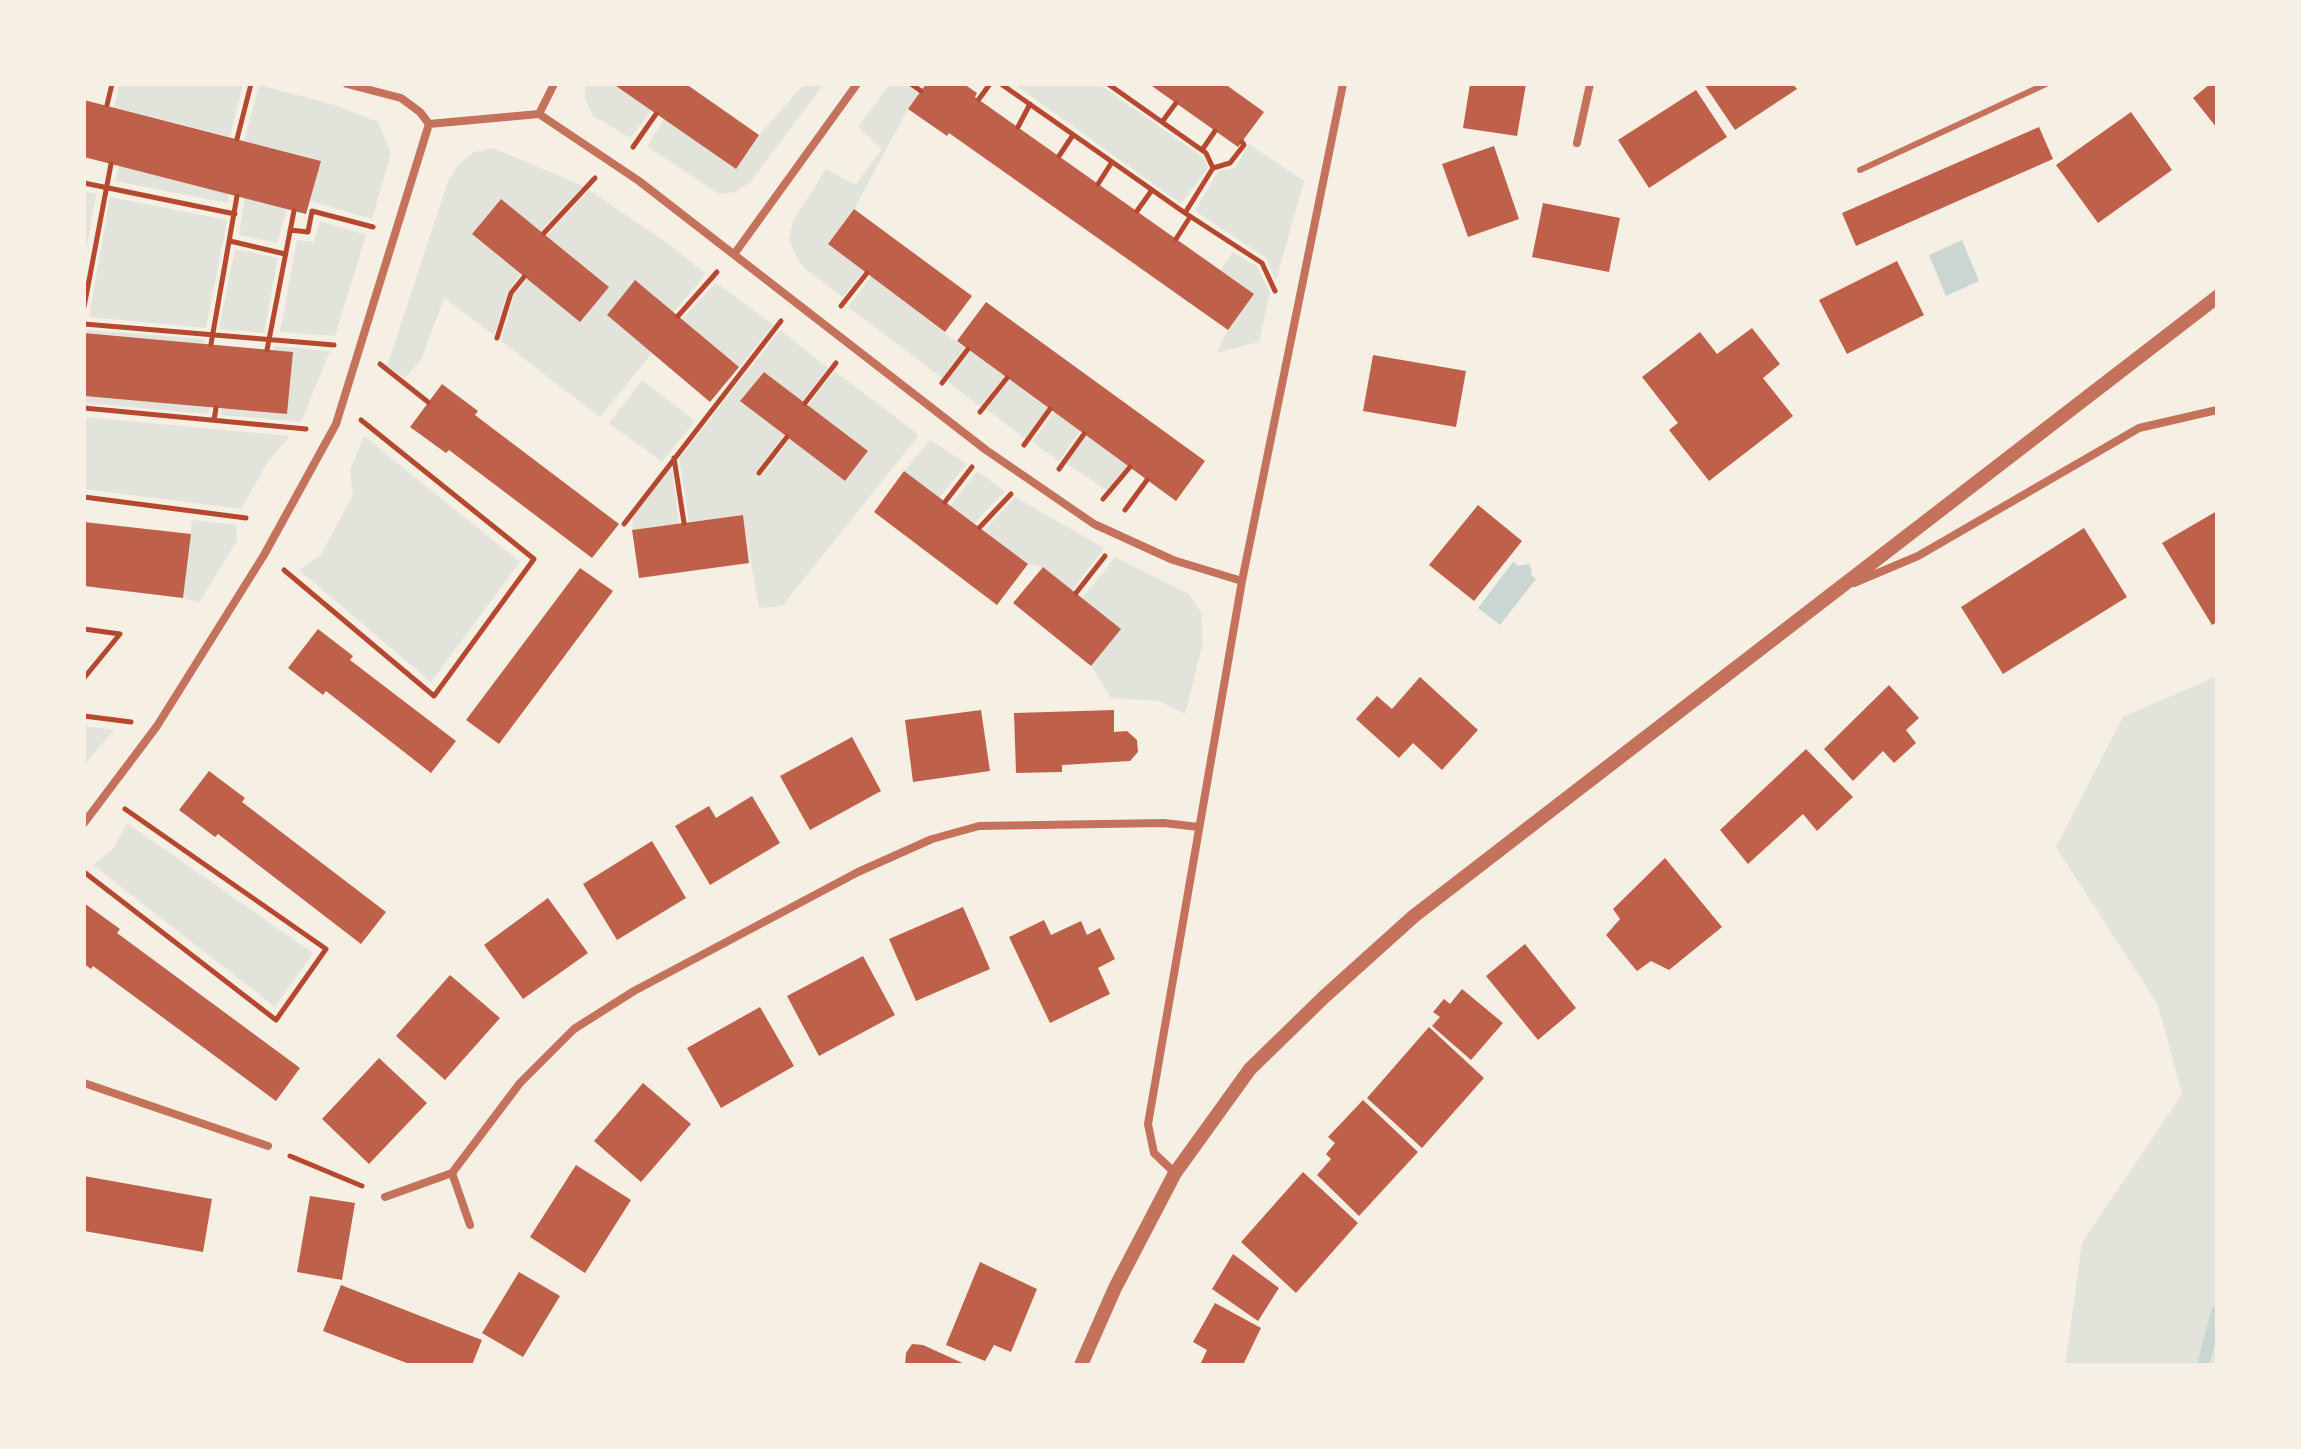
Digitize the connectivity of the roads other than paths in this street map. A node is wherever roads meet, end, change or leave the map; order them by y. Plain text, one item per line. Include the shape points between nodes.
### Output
1 (347, 84) edge
2 (554, 84) edge
3 (857, 84) edge
4 (1343, 84) edge
5 (1590, 84) edge
6 (2046, 84) edge
7 (539, 114) junction
8 (429, 124) junction
9 (1577, 143) dead end
10 (1860, 170) dead end
11 (735, 253) junction
12 (2217, 297) edge
13 (2217, 410) edge
14 (1242, 581) junction
15 (1835, 591) junction
16 (84, 823) edge
17 (1199, 827) junction
18 (84, 1083) edge
19 (268, 1146) road end
20 (452, 1173) junction
21 (1175, 1173) junction
22 (385, 1197) road end
23 (470, 1225) dead end
24 (1081, 1365) edge

1 - 8 street via 401,98
2 - 7 street
3 - 11 street
4 - 14 street
5 - 9 street
6 - 10 lane
7 - 8 street
7 - 11 street
8 - 16 street via 336,424 264,555 157,726
11 - 14 street via 986,450 1094,524 1173,560
12 - 15 street
13 - 15 street via 2139,428 1918,556
14 - 17 street
15 - 21 street via 1414,916 1250,1069
17 - 20 street via 979,826 932,839 858,872 634,991 574,1029 520,1083
17 - 21 street via 1148,1124 1154,1153
18 - 19 street
20 - 22 street
20 - 23 street
21 - 24 street

